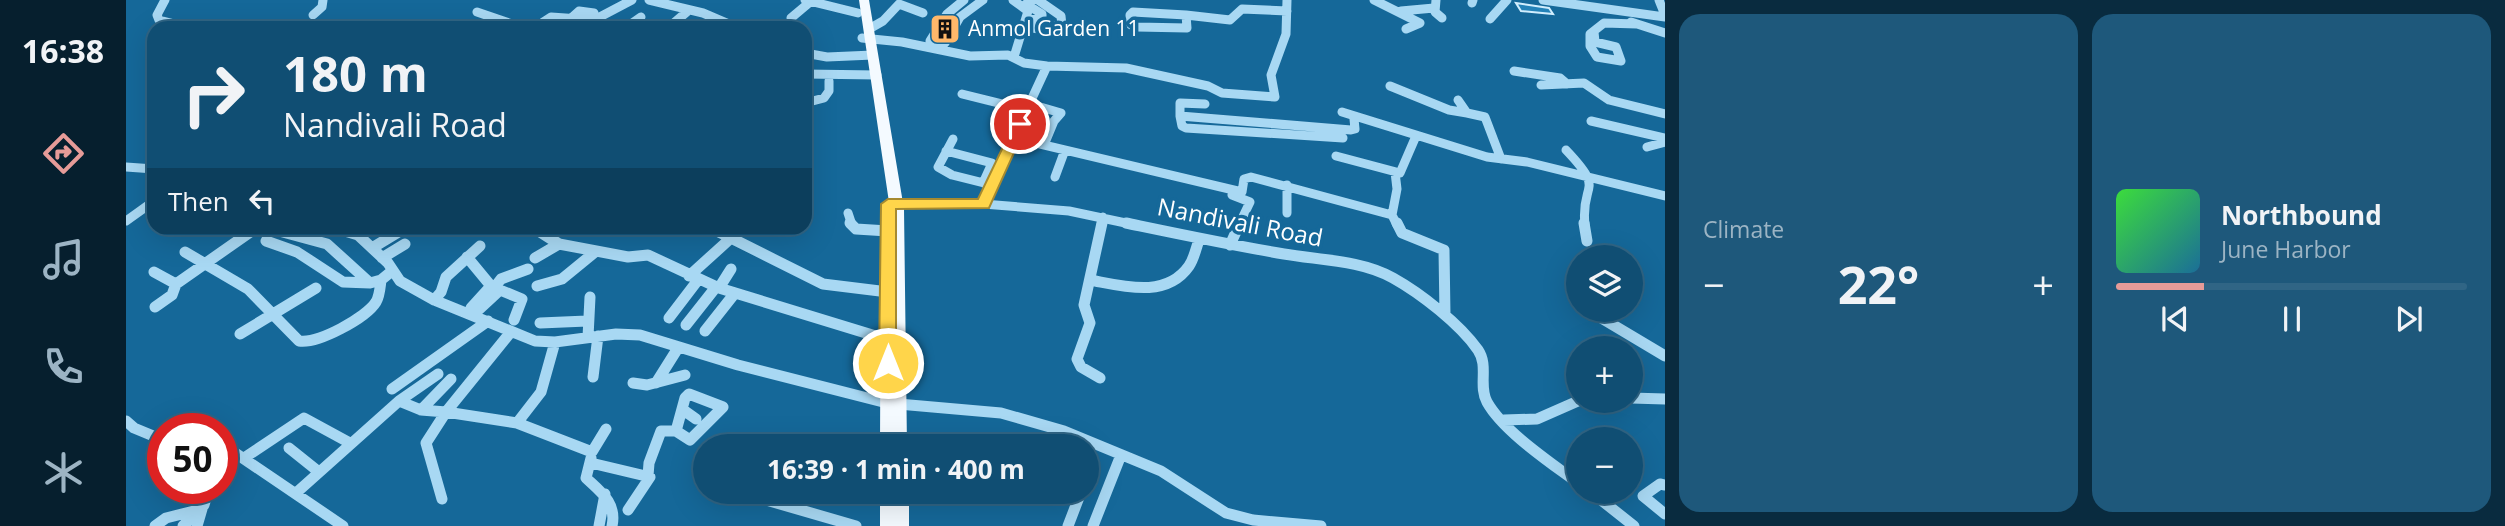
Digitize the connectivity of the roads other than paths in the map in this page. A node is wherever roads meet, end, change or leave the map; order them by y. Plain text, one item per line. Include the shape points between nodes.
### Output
1 (165, 0) edge
2 (323, 0) edge
3 (632, 0) edge
4 (649, 0) edge
5 (864, 0) edge
6 (964, 0) edge
7 (985, 0) edge
8 (1033, 0) edge
9 (1038, 0) edge
10 (1287, 0) edge
11 (1374, 0) edge
12 (1507, 0) edge
13 (1543, 0) edge
14 (1659, 0) edge
15 (808, 1) edge
16 (1559, 1) edge
17 (920, 2) dead end
18 (1435, 4) edge
19 (858, 7) edge
20 (1021, 7) edge
21 (911, 8) junction
22 (1605, 8) junction
23 (689, 10) junction
24 (1287, 11) junction
25 (1398, 11) junction
26 (477, 12) dead end
27 (923, 13) dead end
28 (313, 15) dead end
29 (1186, 15) junction
30 (1665, 16) edge
31 (641, 17) dead end
32 (791, 18) dead end
33 (1442, 18) dead end
34 (1490, 19) dead end
35 (163, 21) edge
36 (495, 21) edge
37 (545, 21) edge
38 (578, 21) edge
39 (594, 21) edge
40 (635, 21) edge
41 (676, 21) edge
42 (717, 21) edge
43 (1637, 24) junction
44 (1406, 29) dead end
45 (1594, 32) junction
46 (1665, 33) edge
47 (867, 35) junction
48 (952, 37) junction
49 (948, 52) junction
50 (812, 54) edge
51 (869, 56) junction
52 (1014, 57) junction
53 (1047, 66) junction
54 (1514, 71) dead end
55 (812, 76) edge
56 (812, 77) edge
57 (871, 77) junction
58 (829, 81) junction
59 (849, 82) dead end
60 (1567, 84) junction
61 (1199, 85) junction
62 (1541, 85) dead end
63 (1390, 86) dead end
64 (962, 94) dead end
65 (1458, 100) dead end
66 (812, 103) edge
67 (1205, 104) junction
68 (1028, 107) junction
69 (1467, 113) junction
70 (1665, 114) edge
71 (1180, 116) junction
72 (1209, 118) junction
73 (1354, 119) dead end
74 (1591, 121) dead end
75 (1271, 122) junction
76 (1225, 123) junction
77 (1339, 128) junction
78 (1274, 133) junction
79 (1416, 136) junction
80 (1014, 138) junction
81 (1343, 138) dead end
82 (954, 139) dead end
83 (1665, 140) edge
84 (1044, 145) junction
85 (1647, 147) dead end
86 (1566, 150) dead end
87 (946, 151) junction
88 (1065, 151) junction
89 (1336, 156) dead end
90 (1080, 157) dead end
91 (1501, 159) junction
92 (126, 167) edge
93 (147, 168) edge
94 (1395, 172) junction
95 (1055, 177) dead end
96 (1590, 177) junction
97 (988, 184) junction
98 (1287, 185) junction
99 (1233, 195) dead end
100 (1665, 196) edge
101 (892, 204) junction
102 (984, 204) junction
103 (147, 206) edge
104 (848, 213) dead end
105 (1287, 213) dead end
106 (1392, 215) junction
107 (1103, 217) junction
108 (126, 221) edge
109 (888, 231) junction
110 (246, 235) edge
111 (294, 235) edge
112 (358, 235) edge
113 (393, 235) edge
114 (545, 235) edge
115 (725, 235) edge
116 (731, 238) junction
117 (1199, 240) junction
118 (266, 241) dead end
119 (1587, 241) dead end
120 (405, 244) dead end
121 (559, 244) junction
122 (480, 246) dead end
123 (1230, 246) junction
124 (372, 248) junction
125 (185, 252) dead end
126 (596, 252) junction
127 (467, 257) junction
128 (382, 258) junction
129 (535, 258) dead end
130 (206, 264) junction
131 (528, 269) dead end
132 (731, 270) dead end
133 (392, 271) junction
134 (154, 272) dead end
135 (694, 278) junction
136 (1090, 280) junction
137 (376, 282) junction
138 (176, 284) junction
139 (537, 286) dead end
140 (718, 287) junction
141 (316, 288) dead end
142 (888, 292) junction
143 (735, 293) junction
144 (590, 297) dead end
145 (434, 300) junction
146 (155, 307) dead end
147 (470, 314) junction
148 (275, 315) junction
149 (1445, 315) junction
150 (669, 318) dead end
151 (514, 320) dead end
152 (488, 321) junction
153 (587, 321) junction
154 (1608, 322) edge
155 (686, 325) dead end
156 (705, 331) dead end
157 (510, 332) junction
158 (240, 334) dead end
159 (593, 337) junction
160 (535, 341) junction
161 (893, 341) junction
162 (555, 342) junction
163 (678, 348) junction
164 (1665, 356) edge
165 (400, 367) dead end
166 (438, 374) dead end
167 (685, 375) dead end
168 (593, 377) dead end
169 (1100, 378) dead end
170 (451, 379) dead end
171 (414, 380) junction
172 (633, 383) dead end
173 (656, 383) junction
174 (396, 395) junction
175 (1643, 398) edge
176 (1665, 399) edge
177 (892, 404) junction
178 (1566, 405) edge
179 (682, 408) junction
180 (421, 410) junction
181 (446, 412) junction
182 (696, 419) dead end
183 (1504, 420) junction
184 (126, 421) edge
185 (517, 423) junction
186 (606, 429) dead end
187 (676, 431) junction
188 (147, 433) edge
189 (889, 434) edge
190 (897, 434) edge
191 (1053, 434) edge
192 (350, 443) junction
193 (289, 447) dead end
194 (1099, 449) edge
195 (239, 455) joint
196 (1121, 455) junction
197 (592, 457) junction
198 (321, 470) junction
199 (1566, 474) edge
200 (648, 476) junction
201 (1665, 485) edge
202 (296, 493) junction
203 (605, 494) junction
204 (442, 499) dead end
205 (205, 504) edge
206 (780, 504) edge
207 (889, 504) edge
208 (900, 504) edge
209 (1077, 504) edge
210 (1606, 504) edge
211 (202, 509) junction
212 (628, 510) dead end
213 (1665, 514) edge
214 (155, 526) edge
215 (183, 526) edge
216 (197, 526) edge
217 (342, 526) edge
218 (599, 526) edge
219 (612, 526) edge
220 (856, 526) edge
221 (889, 526) edge
222 (900, 526) edge
223 (1068, 526) edge
224 (1093, 526) edge
225 (1321, 526) edge
226 (1634, 526) edge

1 - 35 street via 157,15
2 - 28 street via 322,8
3 - 39 street
4 - 23 street
5 - 47 main road
6 - 48 street via 947,15 930,41 944,44
7 - 48 street
8 - 20 street via 1026,4 1043,14 1042,21
9 - 20 street via 1061,16 1062,26 1032,28
10 - 24 street
11 - 25 street
12 - 34 street
13 - 16 street
14 - 30 street
15 - 19 street
15 - 32 street
16 - 22 street
17 - 21 street
18 - 25 street
18 - 33 street
19 - 47 main road
20 - 52 street
21 - 27 street
21 - 47 street via 899,4
22 - 30 street
22 - 43 street
23 - 41 street
23 - 42 street
24 - 29 street via 1242,9 1230,20
24 - 61 street via 1286,37 1270,66 1275,97 1222,93
25 - 44 street via 1420,23
26 - 36 street
29 - 29 street via 1187,27 1182,29 1137,27 1131,25 1130,15
31 - 40 street
37 - 38 street via 551,17
43 - 45 street via 1604,23
43 - 46 street
45 - 45 street via 1588,40 1597,57 1621,61 1615,46 1595,42
47 - 49 street
47 - 51 main road
48 - 49 street
49 - 52 street
50 - 51 street
51 - 57 main road
52 - 53 street
53 - 61 street via 1126,68
53 - 68 street
54 - 60 street via 1560,78
55 - 57 street
56 - 58 street
57 - 58 street
57 - 59 street
57 - 101 main road
58 - 66 street via 826,97
60 - 62 street
60 - 70 street via 1584,83 1609,100
61 - 67 street
63 - 69 street
64 - 68 street
65 - 69 street
67 - 71 street via 1180,103
67 - 72 street
68 - 80 street
68 - 84 street via 1061,113
69 - 91 street via 1484,113
71 - 72 street
71 - 76 street via 1184,127
72 - 76 street
73 - 77 street via 1355,129
74 - 83 street
75 - 76 street
75 - 77 street
75 - 78 street
76 - 78 street
77 - 79 street via 1339,113
78 - 81 street
79 - 91 street
79 - 94 street via 1401,172
80 - 84 street
80 - 97 street
82 - 87 street
83 - 85 street
84 - 88 street
86 - 96 street
87 - 97 street via 992,163
87 - 97 street via 940,169
88 - 90 street
88 - 95 street
88 - 98 street via 1242,192 1247,177
89 - 94 street
91 - 96 street
92 - 93 street
94 - 106 street
96 - 100 street
96 - 119 street via 1584,220
97 - 102 street
98 - 105 street via 1293,202
98 - 106 street
99 - 123 street via 1250,202
101 - 102 street, Nandivali Road
101 - 109 main road
101 - 161 main road
102 - 107 street, Nandivali Road
103 - 108 street
104 - 109 street via 856,229
106 - 149 street via 1402,233 1444,250
107 - 117 street, Nandivali Road
107 - 136 street
109 - 142 main road
110 - 130 street
111 - 137 street via 327,244
112 - 124 street
113 - 124 street
114 - 121 street
115 - 116 street
116 - 135 street
116 - 142 street via 823,284
117 - 123 street, Nandivali Road
117 - 136 street via 1189,266 1169,285 1131,288
118 - 137 street via 297,252 343,282
120 - 128 street
121 - 126 street
121 - 129 street
122 - 127 street
123 - 149 street, Nandivali Road via 1368,268 1392,277
124 - 128 street
125 - 130 street
126 - 135 street via 631,258 648,255
126 - 139 street via 566,278
127 - 145 street via 446,277
127 - 147 street via 491,286
128 - 133 street
130 - 138 street
130 - 148 street via 248,289
131 - 147 street via 499,280
132 - 140 street
133 - 137 street
133 - 145 street via 400,281
134 - 138 street
135 - 140 street
135 - 150 street
136 - 169 street via 1084,305 1090,323 1077,359 1081,367
137 - 148 street via 378,298 370,309 315,339 299,341
138 - 146 street via 172,295
140 - 143 street
140 - 155 street
141 - 148 street
142 - 161 main road
143 - 156 street
143 - 161 street
144 - 153 street
145 - 147 street
147 - 151 street via 501,290 522,299
147 - 152 street
148 - 158 street
149 - 183 street, Nandivali Road via 1478,349 1484,364 1483,393
152 - 157 street
152 - 171 street
153 - 159 street
153 - 160 street via 540,320
154 - 164 street
157 - 160 street
157 - 181 street
159 - 162 street
159 - 163 street via 640,335
159 - 168 street
160 - 162 street
161 - 177 main road
162 - 185 street via 541,392
163 - 173 street
163 - 177 street
165 - 171 street
166 - 174 street
167 - 173 street
170 - 180 street
171 - 174 street
172 - 173 street
174 - 180 street
174 - 192 street
175 - 176 street
177 - 189 main road
177 - 190 main road
177 - 191 street via 993,411
178 - 183 street via 1541,420
179 - 182 street
179 - 187 street
179 - 187 street via 691,394 723,407 691,440
180 - 181 street
181 - 185 street
181 - 204 street via 426,443
183 - 199 street, Nandivali Road via 1524,443
184 - 188 street
185 - 197 street
186 - 197 street
187 - 200 street via 659,434
192 - 195 street via 304,418
192 - 198 street
193 - 198 street
194 - 196 street
195 - 202 street
196 - 224 street
196 - 225 street via 1161,471 1226,513
197 - 200 street
197 - 203 street via 586,478
198 - 202 street
200 - 212 street via 648,483
201 - 213 street via 1643,496
202 - 217 street
203 - 218 street
203 - 219 street via 615,516
205 - 211 street
206 - 220 street
207 - 221 main road
208 - 222 main road
209 - 223 street
210 - 226 street
211 - 214 street via 166,518
211 - 215 street
211 - 216 street

